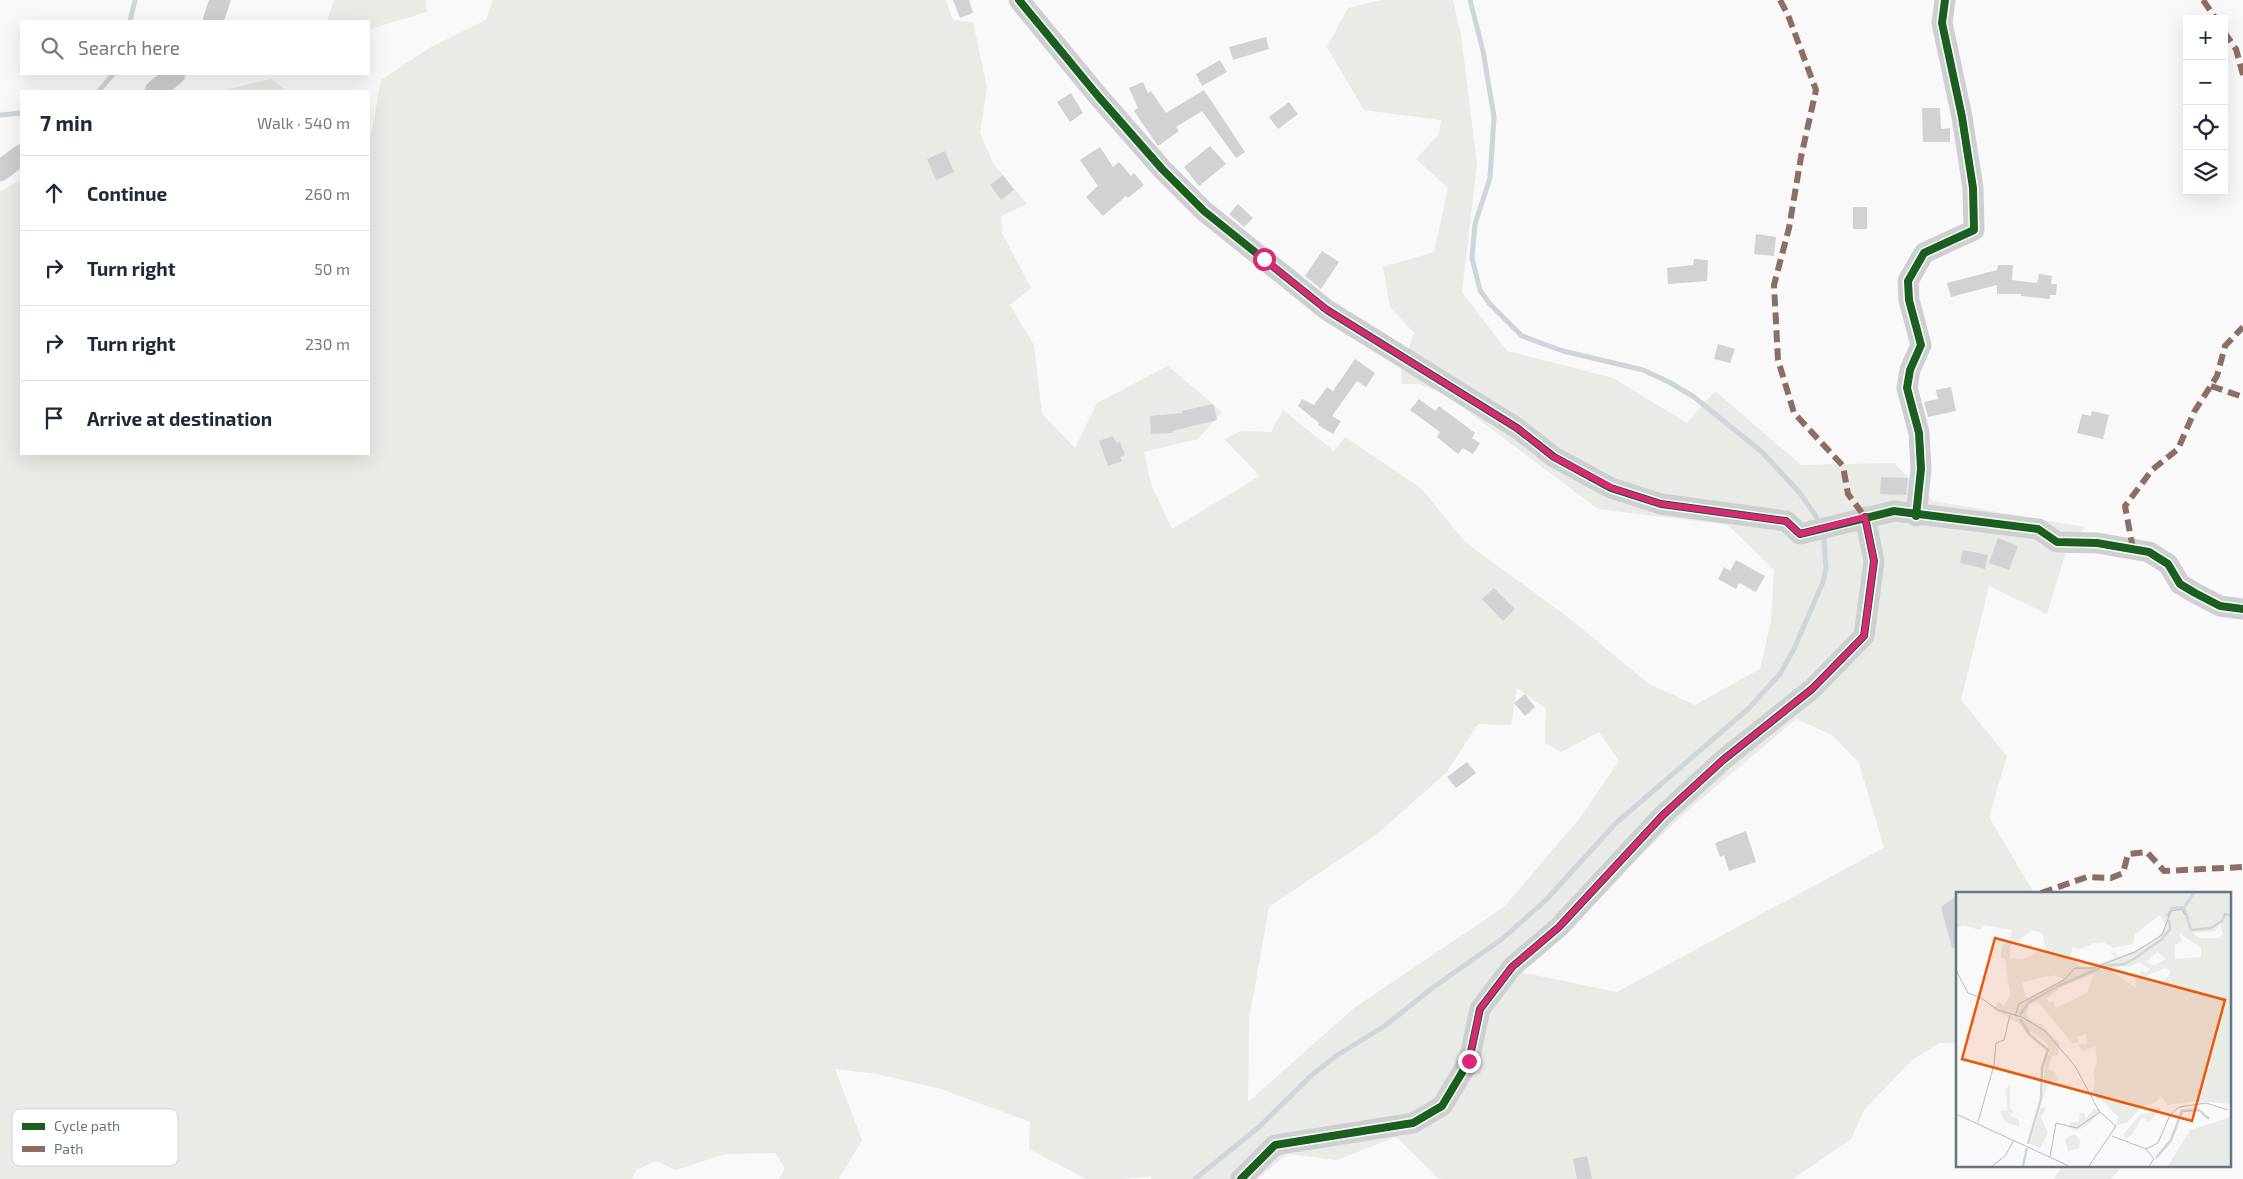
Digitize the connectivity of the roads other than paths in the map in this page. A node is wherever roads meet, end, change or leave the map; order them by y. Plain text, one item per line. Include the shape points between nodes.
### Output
1 (220, 0) edge
2 (1019, 0) edge
3 (1945, 0) edge
4 (213, 20) edge
5 (174, 75) edge
6 (156, 90) edge
7 (20, 156) edge
8 (0, 171) edge
9 (1916, 516) junction
10 (1865, 517) junction
11 (2243, 610) edge
12 (1241, 1179) edge

1 - 4 street
2 - 10 street via 1162,169 1204,211 1327,310 1517,428 1554,457 1612,488 1661,504 1786,521 1800,534
3 - 9 street via 1942,23 1973,188 1974,230 1924,253 1908,281 1909,300 1921,345 1910,370 1907,388 1920,433 1922,469
5 - 6 street
7 - 8 street
9 - 10 street via 1894,511
9 - 11 street via 2038,529 2057,542 2097,543 2149,552 2168,564 2180,584 2220,606
10 - 12 street via 1874,561 1864,636 1812,689 1723,760 1663,815 1559,927 1512,967 1480,1009 1469,1061 1442,1106 1413,1123 1275,1145

